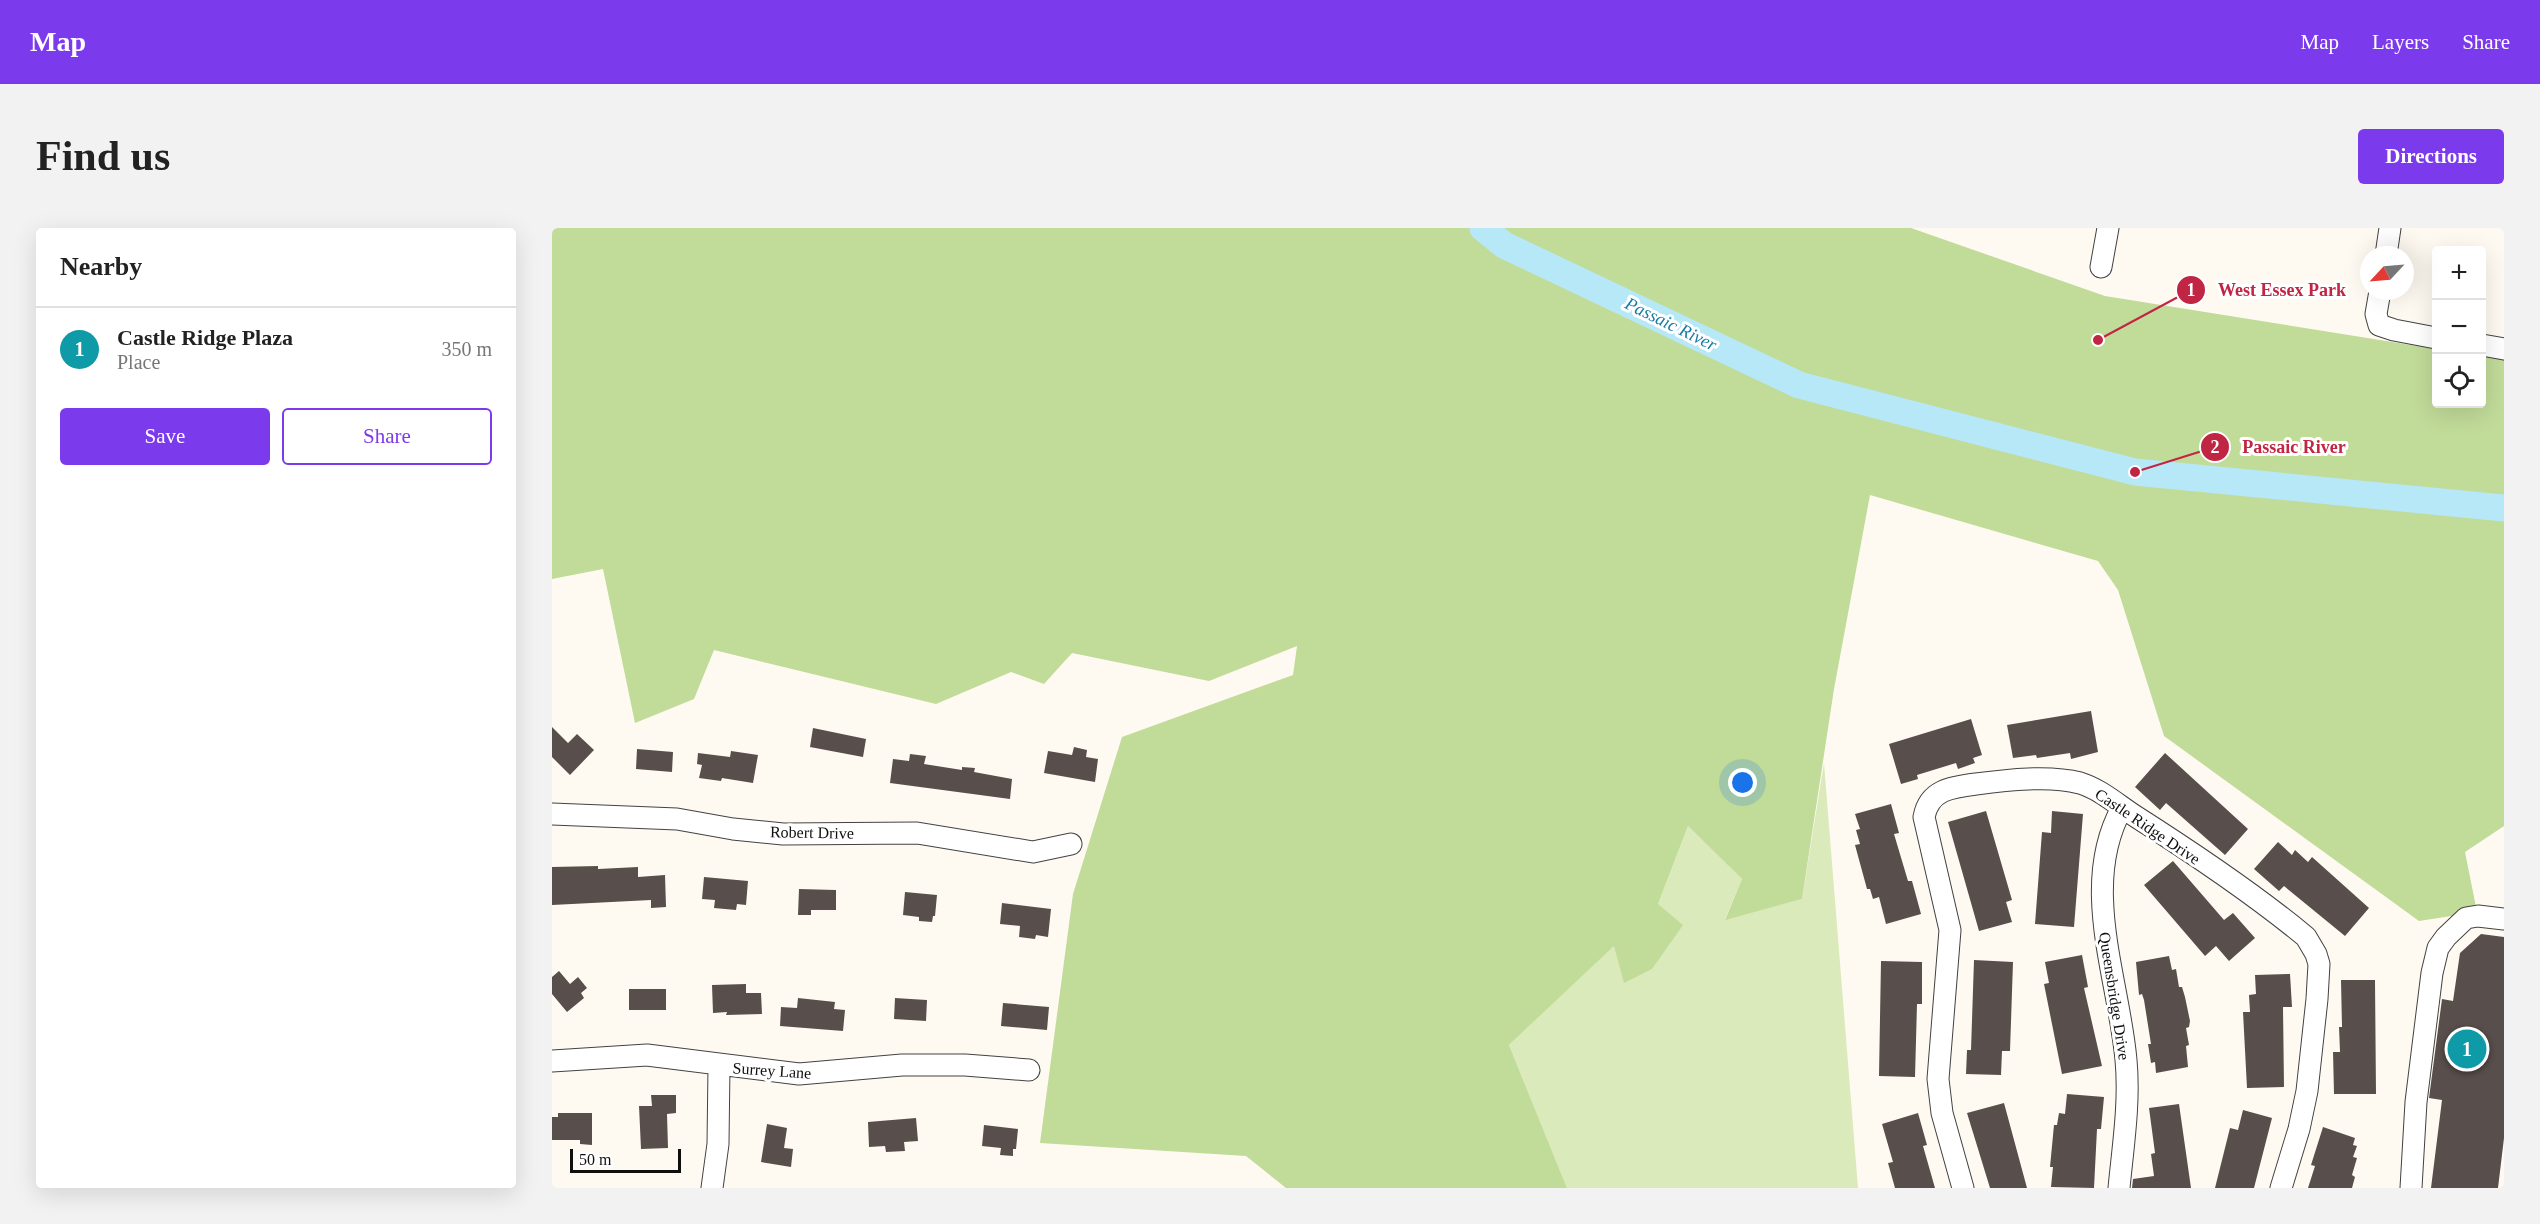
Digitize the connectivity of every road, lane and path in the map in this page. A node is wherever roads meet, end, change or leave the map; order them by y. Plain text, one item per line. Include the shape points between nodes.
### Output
1 (2108, 228) edge
2 (2390, 228) edge
3 (2387, 246) edge
4 (2101, 267) dead end
5 (2378, 300) edge
6 (2432, 337) edge
7 (2486, 346) edge
8 (2504, 349) edge
9 (2122, 808) junction
10 (552, 814) edge
11 (1071, 844) dead end
12 (2504, 919) edge
13 (552, 1061) edge
14 (719, 1066) junction
15 (1029, 1070) dead end
16 (712, 1188) edge
17 (1963, 1188) edge
18 (2119, 1188) edge
19 (2281, 1188) edge
20 (2411, 1188) edge

1 - 4 street
2 - 3 street
5 - 6 street via 2379,325
7 - 8 street
9 - 17 street, Castle Ridge Drive via 2078,783 2027,779 1950,788 1939,792 1926,807 1923,817 1950,930 1938,1079 1942,1113
9 - 18 street, Queensbridge Drive via 2107,849 2102,900 2127,1075
9 - 19 street, Castle Ridge Drive via 2155,827 2294,927 2316,954 2317,999 2307,1091
10 - 11 street, Robert Drive via 677,819 783,834 917,833 1033,852
12 - 20 street via 2466,918 2438,948 2416,1102
13 - 14 street, Surrey Lane via 646,1055
14 - 15 street, Surrey Lane via 799,1074 902,1065
14 - 16 street via 718,1144

